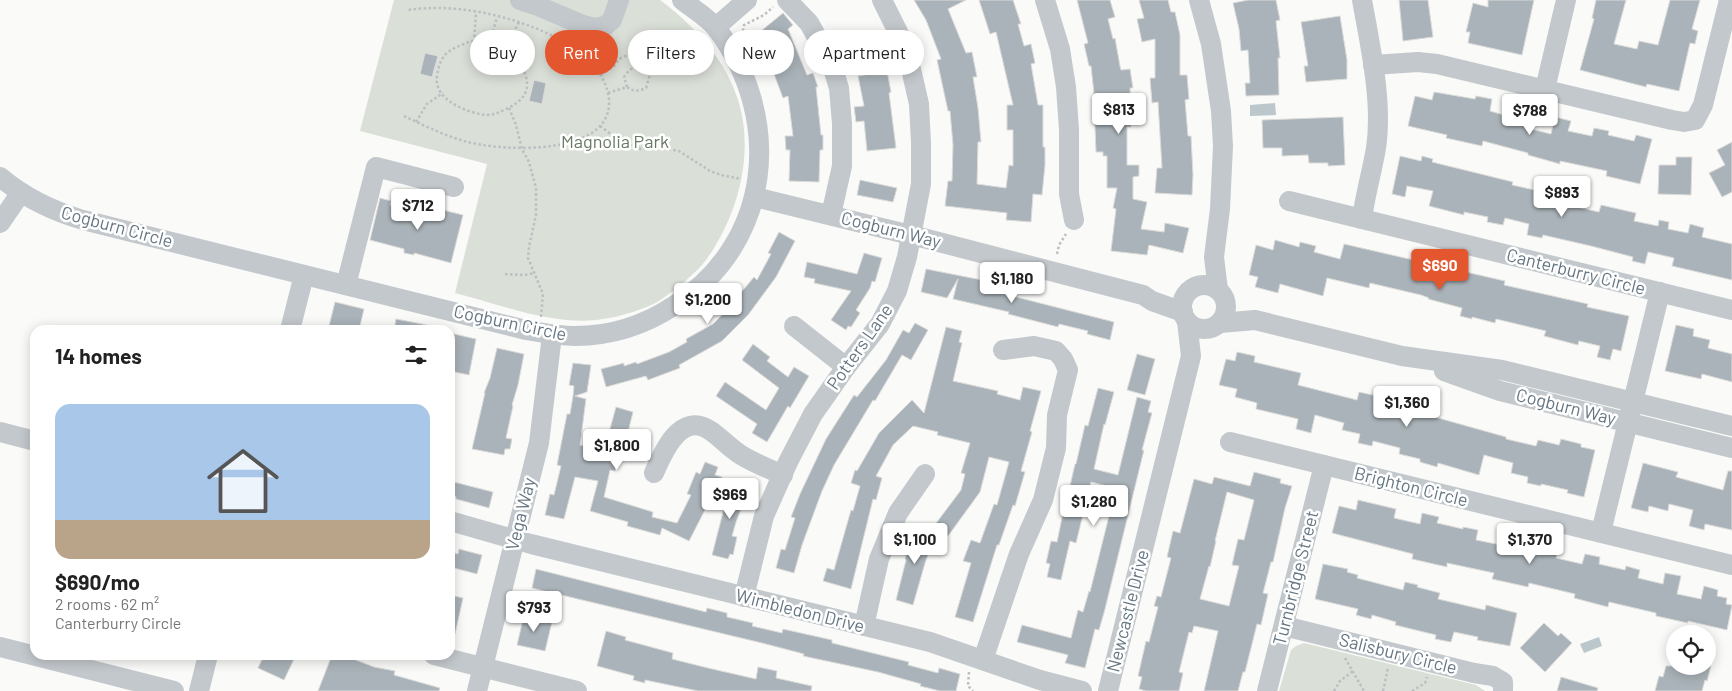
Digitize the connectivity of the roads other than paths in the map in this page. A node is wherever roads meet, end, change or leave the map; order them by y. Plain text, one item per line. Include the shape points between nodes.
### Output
1 (520, 0) edge
2 (619, 0) edge
3 (682, 0) edge
4 (748, 0) edge
5 (882, 0) edge
6 (1046, 0) edge
7 (1200, 0) edge
8 (1362, 0) edge
9 (1566, 0) edge
10 (1729, 0) edge
11 (782, 1) edge
12 (716, 27) junction
13 (1373, 65) junction
14 (1545, 89) junction
15 (0, 177) edge
16 (454, 187) dead end
17 (750, 188) junction
18 (20, 194) junction
19 (1289, 201) dead end
20 (831, 215) junction
21 (1362, 219) junction
22 (1074, 220) road end
23 (0, 223) edge
24 (912, 235) junction
25 (1214, 257) junction
26 (304, 275) junction
27 (346, 285) junction
28 (1660, 292) junction
29 (1222, 295) junction
30 (1188, 303) junction
31 (1732, 310) edge
32 (1255, 320) junction
33 (291, 325) edge
34 (794, 326) dead end
35 (1215, 326) junction
36 (546, 328) junction
37 (1003, 350) dead end
38 (1191, 356) junction
39 (1402, 356) junction
40 (846, 367) junction
41 (1633, 401) junction
42 (1628, 422) junction
43 (1732, 426) edge
44 (0, 432) edge
45 (30, 440) edge
46 (1230, 442) dead end
47 (1732, 448) edge
48 (1324, 465) junction
49 (654, 473) dead end
50 (925, 474) dead end
51 (783, 475) junction
52 (455, 522) edge
53 (1601, 532) junction
54 (515, 540) junction
55 (1732, 565) edge
56 (744, 597) junction
57 (864, 626) junction
58 (1284, 626) junction
59 (0, 647) edge
60 (30, 655) edge
61 (51, 660) edge
62 (207, 660) edge
63 (454, 660) edge
64 (983, 660) junction
65 (483, 667) junction
66 (174, 691) edge
67 (199, 691) edge
68 (477, 691) edge
69 (577, 691) edge
70 (1082, 691) edge
71 (1108, 691) edge
72 (1268, 691) edge
73 (1503, 691) edge

1 - 2 street via 594,28 612,20
3 - 12 street, Cogburn Circle
4 - 12 street
5 - 24 street, Potters Lane via 911,69 919,104 921,184
6 - 22 street via 1060,49 1066,87 1069,194
7 - 25 street via 1211,44 1223,146
8 - 13 street
9 - 14 street
10 - 14 street via 1703,105 1695,120 1672,120
11 - 20 street via 809,24 831,62 839,88 842,166
12 - 17 street, Cogburn Circle via 736,58 756,111 760,136 759,173
13 - 14 street via 1437,64
13 - 21 street via 1377,100 1376,146
15 - 18 street, Cogburn Circle
16 - 27 street via 376,168
17 - 20 street, Cogburn Way
17 - 36 street, Cogburn Circle via 747,219 733,249 713,275 691,295 660,315 623,330 592,335
18 - 23 street
18 - 26 street, Cogburn Circle via 54,211 83,220
19 - 21 street, Canterburry Circle
20 - 24 street, Cogburn Way
21 - 28 street, Canterburry Circle
24 - 30 street, Cogburn Way via 1143,295 1155,291
24 - 40 street, Potters Lane via 902,276 890,306
25 - 29 street
25 - 30 street
26 - 27 street, Cogburn Circle
26 - 33 street
27 - 36 street, Cogburn Circle
28 - 31 street, Canterburry Circle
28 - 41 street
29 - 30 street via 1206,285
29 - 32 street, Cogburn Way
29 - 35 street via 1226,312
30 - 35 street via 1198,328
30 - 38 street, Newcastle Drive
32 - 35 street, Cogburn Way
32 - 39 street, Cogburn Way
34 - 40 street
35 - 38 street, Newcastle Drive
36 - 54 street, Vega Way via 539,443
37 - 64 street via 1034,346 1056,351 1068,370 1057,415 1056,448 1042,500 1019,554
38 - 71 street, Newcastle Drive
39 - 41 street, Cogburn Way via 1502,370
39 - 42 street, Cogburn Way via 1500,391
40 - 51 street, Potters Lane via 813,414
41 - 42 street
41 - 43 street, Cogburn Way
42 - 47 street, Cogburn Way
42 - 53 street
44 - 45 street
46 - 48 street, Brighton Circle
48 - 53 street, Brighton Circle
48 - 58 street, Turnbridge Street
49 - 51 street via 664,450 678,432 696,425 710,430 741,455
50 - 57 street via 898,513 879,559
51 - 56 street, Potters Lane via 764,516
52 - 54 street, Wimbledon Drive
53 - 55 street, Brighton Circle
54 - 56 street, Wimbledon Drive
54 - 65 street, Vega Way
56 - 57 street, Wimbledon Drive
57 - 64 street, Wimbledon Drive via 930,642
58 - 72 street, Turnbridge Street
58 - 73 street, Salisbury Circle via 1493,676 1503,682
59 - 60 street
61 - 66 street
62 - 67 street
63 - 65 street
64 - 70 street, Wimbledon Drive
65 - 68 street, Vega Way
65 - 69 street

